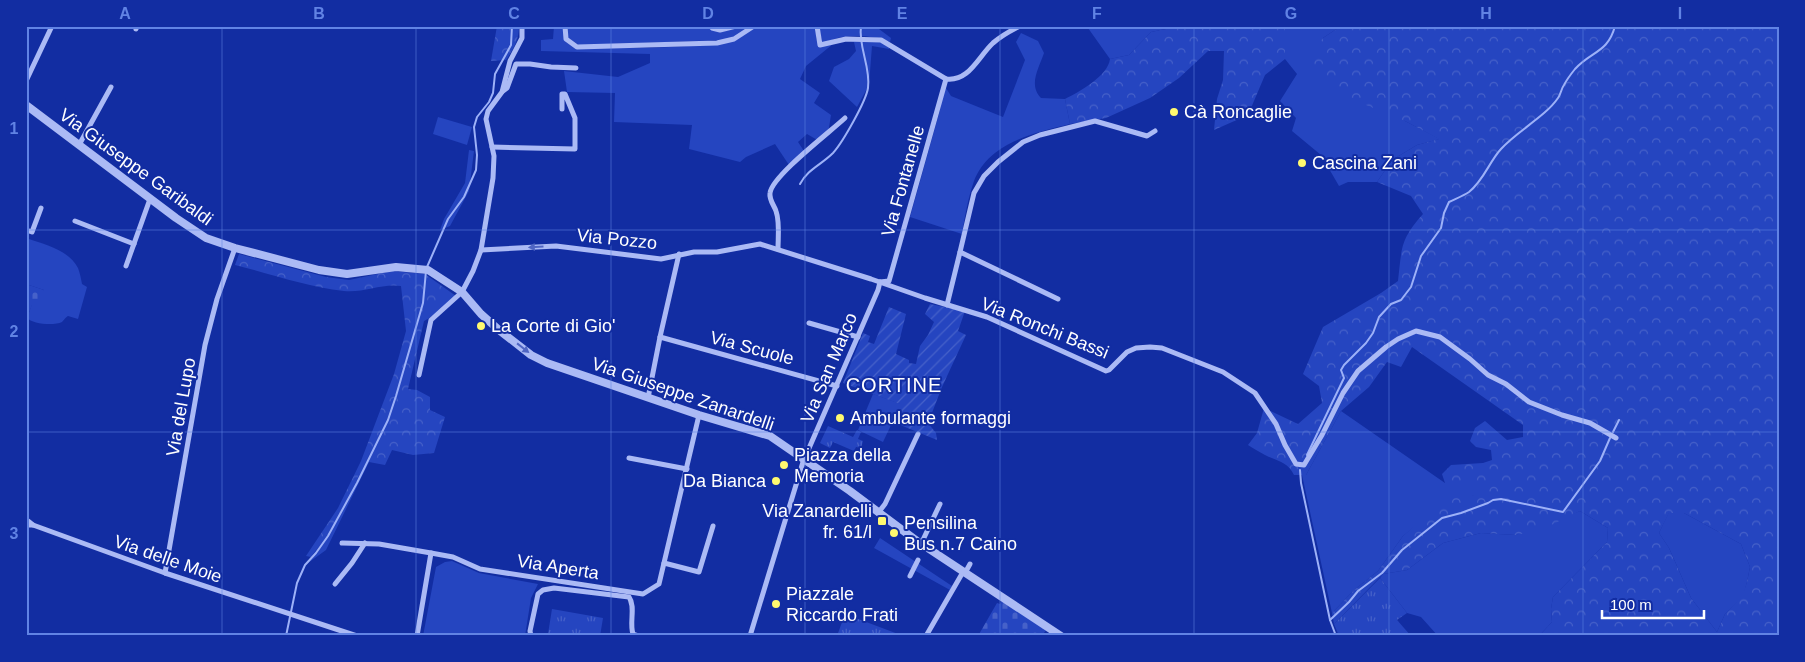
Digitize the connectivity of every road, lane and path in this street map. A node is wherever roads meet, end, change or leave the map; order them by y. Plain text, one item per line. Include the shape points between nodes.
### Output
1 (52, 26) edge
2 (522, 26) edge
3 (565, 26) edge
4 (711, 26) edge
5 (736, 26) edge
6 (754, 26) edge
7 (817, 26) edge
8 (1020, 26) edge
9 (576, 68) dead end
10 (946, 79) junction
11 (26, 81) edge
12 (111, 88) dead end
13 (502, 92) junction
14 (28, 109) edge
15 (562, 109) dead end
16 (845, 118) dead end
17 (1155, 130) dead end
18 (79, 145) junction
19 (492, 148) junction
20 (150, 199) junction
21 (41, 208) dead end
22 (75, 221) dead end
23 (26, 230) edge
24 (134, 244) junction
25 (235, 248) junction
26 (778, 249) junction
27 (481, 250) junction
28 (960, 252) junction
29 (679, 254) junction
30 (126, 266) dead end
31 (880, 282) junction
32 (462, 292) junction
33 (1058, 299) dead end
34 (947, 305) junction
35 (809, 323) dead end
36 (660, 337) junction
37 (858, 338) junction
38 (419, 375) dead end
39 (837, 386) junction
40 (648, 398) junction
41 (699, 415) junction
42 (918, 434) dead end
43 (1616, 438) dead end
44 (629, 458) dead end
45 (805, 459) junction
46 (687, 469) junction
47 (940, 504) dead end
48 (878, 513) junction
49 (28, 523) edge
50 (713, 526) dead end
51 (342, 543) dead end
52 (364, 543) junction
53 (921, 544) junction
54 (431, 554) junction
55 (918, 560) dead end
56 (664, 564) junction
57 (970, 564) dead end
58 (964, 572) junction
59 (165, 573) junction
60 (910, 576) dead end
61 (335, 584) dead end
62 (357, 636) edge
63 (417, 636) edge
64 (531, 636) edge
65 (639, 636) edge
66 (750, 636) edge
67 (926, 636) edge
68 (1061, 636) edge

1 - 11 street
2 - 13 street via 522,38 510,62
3 - 6 street via 566,39 577,47 717,43 734,39
4 - 5 street via 720,30
7 - 10 street via 820,45 846,39 881,40
8 - 10 street via 993,44 964,76
9 - 13 street via 516,64 507,88
10 - 31 street, Via Fontanelle via 889,281
12 - 18 street
13 - 19 street via 486,119
14 - 18 street, Via Giuseppe Garibaldi
15 - 19 street via 562,94 565,94 575,118 575,149
16 - 26 street via 773,184 770,199 776,212
17 - 28 street via 1147,136 1095,121 1023,142 984,176 974,193
18 - 20 street, Via Giuseppe Garibaldi
19 - 27 street via 493,178
20 - 24 street
20 - 25 street, Via Giuseppe Garibaldi via 206,238
21 - 23 street via 32,232
22 - 24 street
24 - 30 street
25 - 32 street, Via Giuseppe Garibaldi via 347,274 396,267 421,268 432,271
25 - 59 street, Via del Lupo via 216,299 206,345
26 - 29 street, Via Pozzo via 760,244 716,252
26 - 31 street, Via Pozzo
29 -> 27 street, Via Pozzo via 661,259 556,246
27 - 32 street
28 - 33 street
28 - 34 street
29 - 36 street
31 - 34 street, Via Ronchi Bassi
31 - 37 street, Via San Marco
32 - 38 street via 431,320
32 -> 40 street, Via Giuseppe Zanardelli via 480,314 531,355
34 - 43 street, Via Ronchi Bassi via 987,317 1106,371 1127,352 1150,347 1162,348 1222,372 1255,393 1276,424 1296,464 1304,465 1358,371 1386,347 1416,331 1440,337 1529,402 1590,423
35 - 37 street
36 - 39 street, Via Scuole
36 - 40 street
37 - 39 street, Via San Marco
39 - 45 street, Via San Marco
40 - 41 street, Via Giuseppe Zanardelli
41 - 45 street, Via Giuseppe Zanardelli via 770,436
41 - 46 street, Via Aperta
42 - 48 street
44 - 46 street
45 - 48 street, Via Giuseppe Zanardelli
45 - 66 street, Via San Marco
46 - 56 street, Via Aperta
47 - 53 street
48 - 53 street, Via Giuseppe Zanardelli
49 - 59 street, Via delle Moie
50 - 56 street via 699,572
51 - 52 street, Via Aperta
52 - 54 street, Via Aperta
52 - 61 street
53 - 58 street, Via Giuseppe Zanardelli
54 - 56 street, Via Aperta via 454,557 480,569 643,594 660,584
54 - 63 street
55 - 60 street
57 - 58 street
58 - 67 street
58 - 68 street, Via Giuseppe Zanardelli
59 - 62 street, Via delle Moie
64 - 65 street, Via Aperta via 538,594 547,588 629,597 632,602 631,627 633,634

